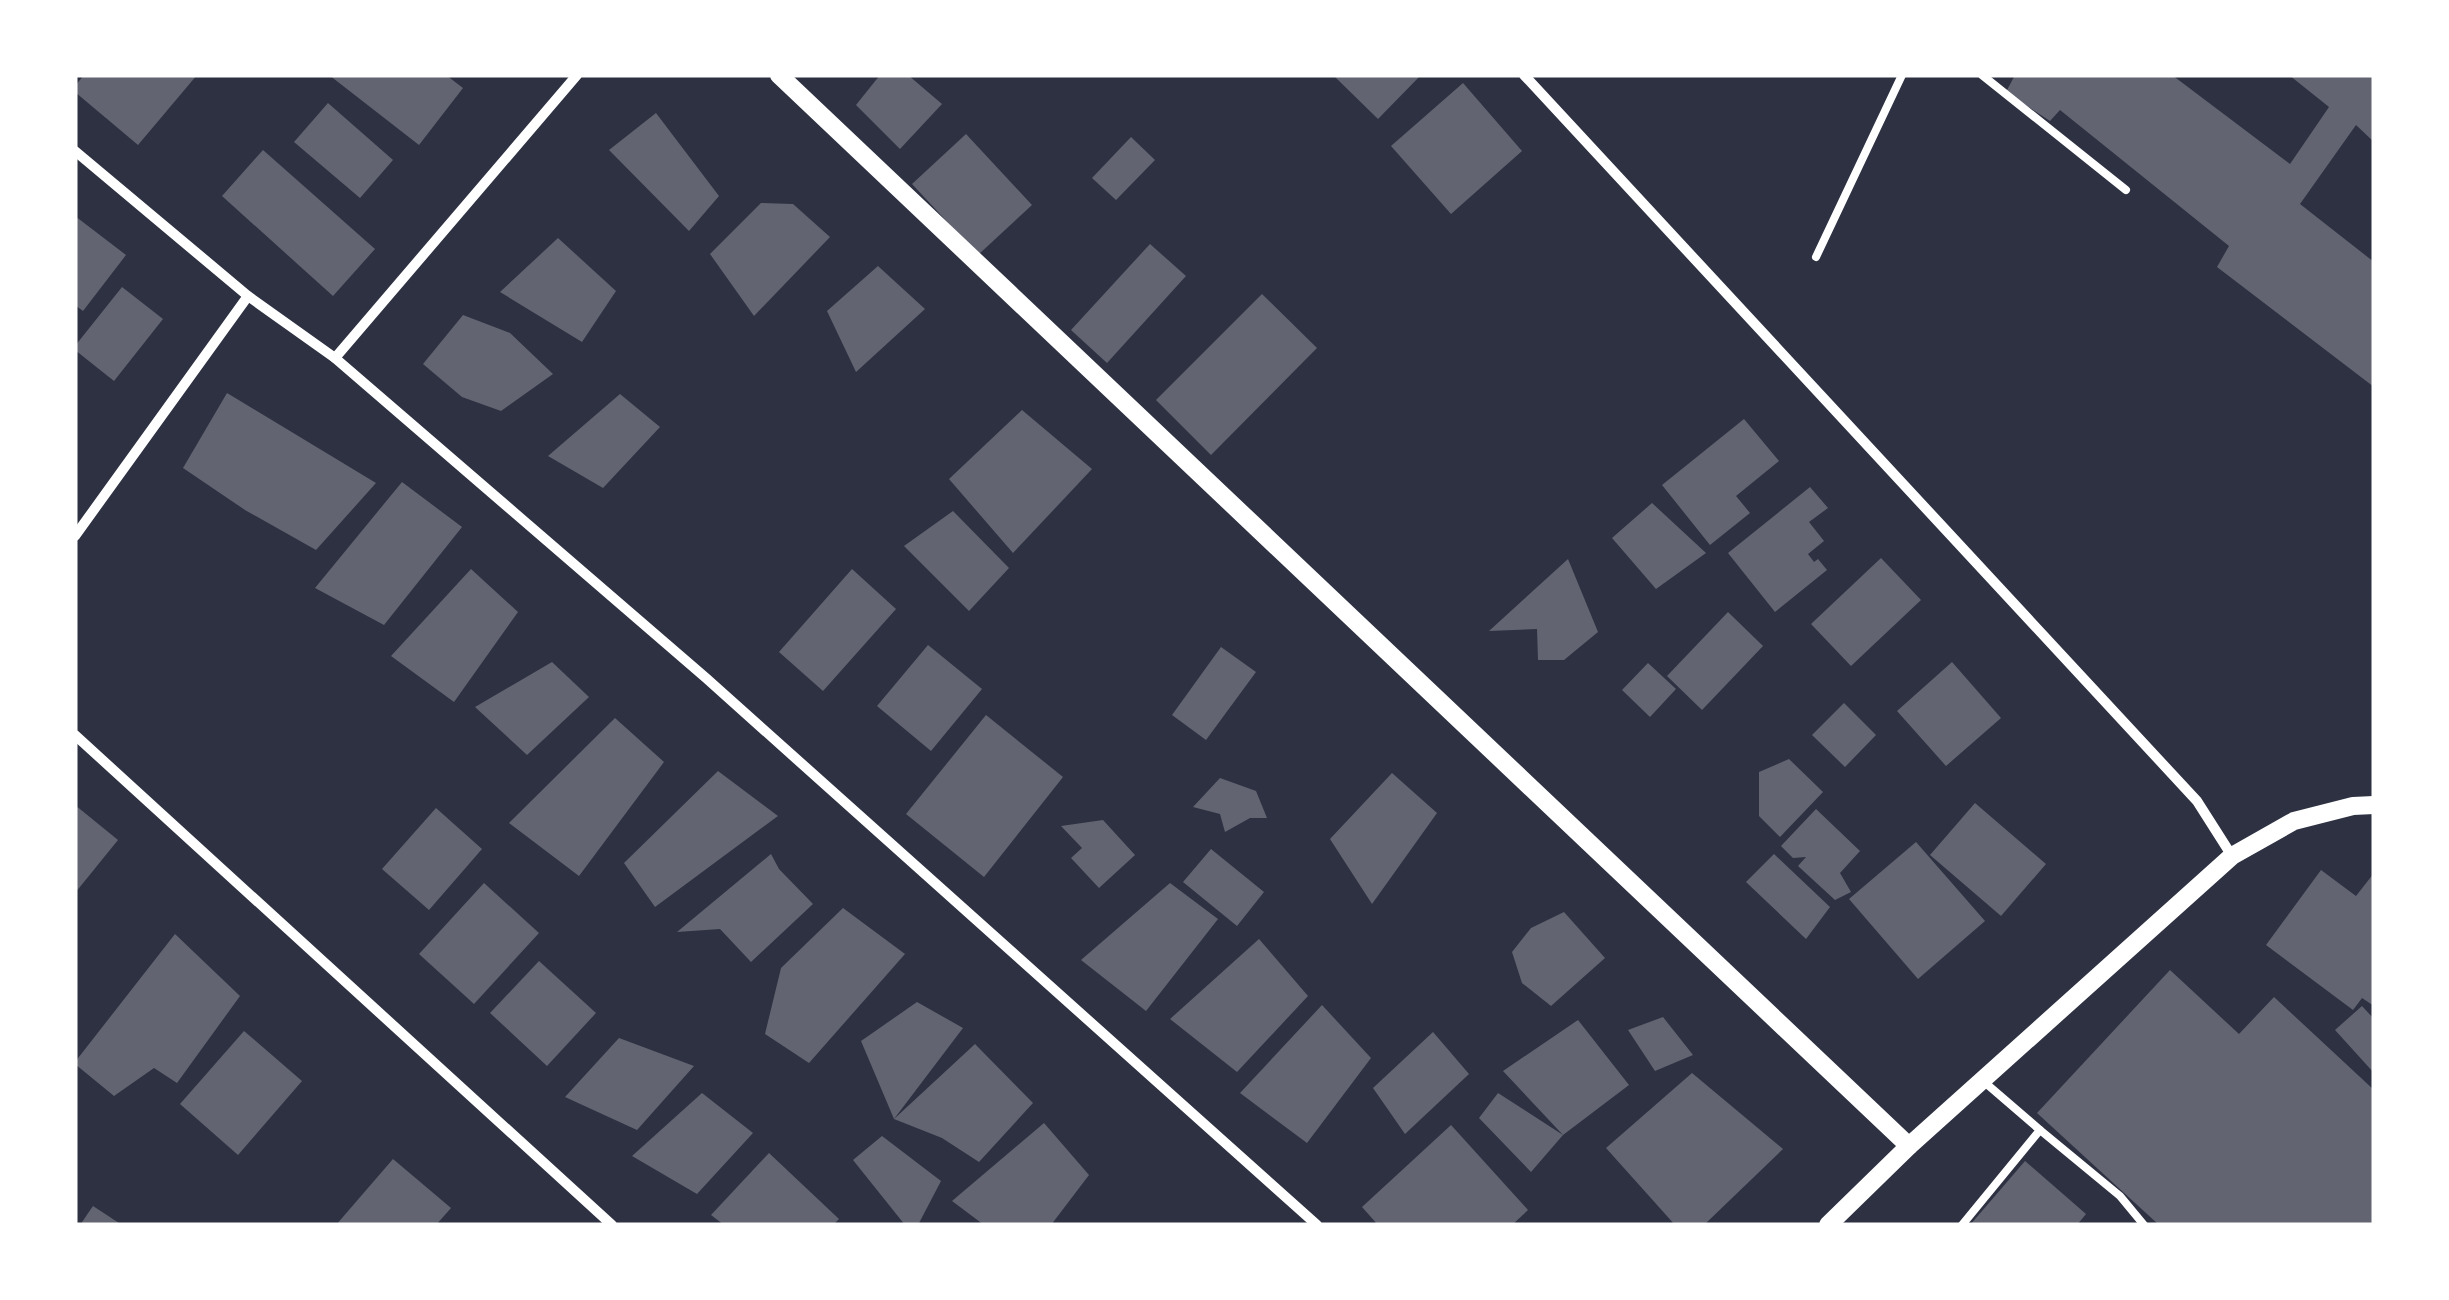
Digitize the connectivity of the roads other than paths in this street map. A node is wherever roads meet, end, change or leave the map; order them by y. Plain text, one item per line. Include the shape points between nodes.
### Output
1 (578, 75) edge
2 (779, 75) edge
3 (1524, 75) edge
4 (1902, 75) edge
5 (1982, 75) edge
6 (75, 151) edge
7 (2126, 190) dead end
8 (1816, 257) dead end
9 (248, 296) junction
10 (335, 358) junction
11 (75, 536) edge
12 (75, 735) edge
13 (2374, 805) edge
14 (2232, 856) junction
15 (1982, 1080) junction
16 (2040, 1130) junction
17 (1909, 1146) junction
18 (1835, 1223) edge
19 (612, 1225) edge
20 (1317, 1225) edge
21 (1962, 1225) edge
22 (2144, 1225) edge

1 - 10 street
2 - 17 street
3 - 14 street via 2197,800
4 - 8 lane
5 - 7 lane
6 - 9 street
9 - 10 street
9 - 11 street
10 - 20 street via 706,678
12 - 19 street
13 - 14 street via 2294,821
14 - 15 street
15 - 16 lane
15 - 17 street
16 - 21 lane
16 - 22 lane via 2120,1196
17 - 18 street

